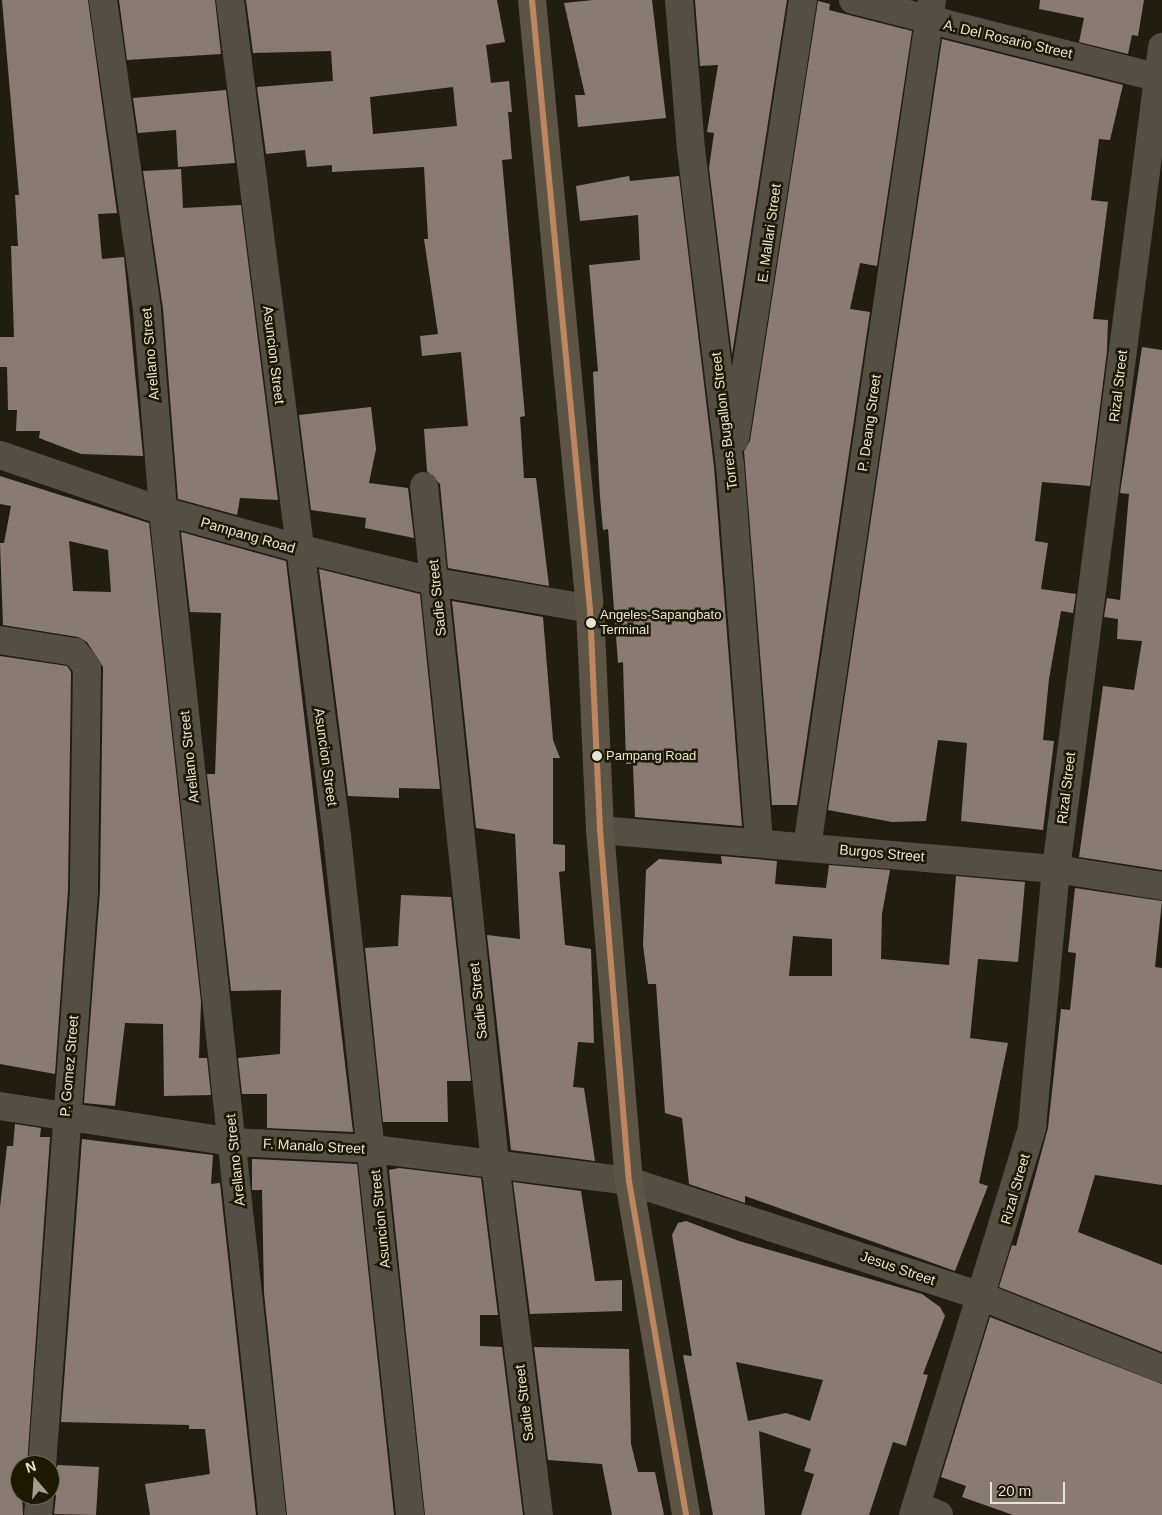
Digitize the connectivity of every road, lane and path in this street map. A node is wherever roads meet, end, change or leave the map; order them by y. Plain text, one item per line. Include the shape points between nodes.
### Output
1 (104, 0) edge
2 (230, 0) edge
3 (532, 0) edge
4 (679, 0) edge
5 (804, 0) edge
6 (853, 0) edge
7 (930, 10) edge
8 (1162, 47) edge
9 (1160, 79) edge
10 (0, 454) edge
11 (730, 465) junction
12 (424, 486) dead end
13 (162, 511) junction
14 (298, 548) junction
15 (436, 582) junction
16 (590, 609) junction
17 (0, 640) edge
18 (600, 830) junction
19 (759, 843) junction
20 (807, 847) junction
21 (1056, 869) junction
22 (1162, 886) edge
23 (0, 1106) edge
24 (65, 1115) junction
25 (233, 1142) junction
26 (373, 1149) junction
27 (495, 1163) junction
28 (628, 1181) junction
29 (983, 1297) junction
30 (1162, 1369) edge
31 (43, 1455) edge
32 (923, 1512) edge
33 (272, 1515) edge
34 (410, 1515) edge
35 (539, 1515) edge
36 (686, 1515) edge

1 - 13 street, Arellano Street via 146,310
2 - 14 street, Asuncion Street
3 - 16 main road
4 - 11 street, Torres Bugallon Street via 691,149
5 - 11 street, E. Mallari Street
6 - 7 street, A. Del Rosario Street
7 - 9 street, A. Del Rosario Street
7 - 20 street, P. Deang Street
8 - 9 street, Rizal Street
9 - 21 street, Rizal Street
10 - 13 street, Pampang Road
11 - 19 street, Torres Bugallon Street
12 - 15 street, Sadie Street
13 - 14 street, Pampang Road
13 - 25 street, Arellano Street
14 - 15 street, Pampang Road
14 - 26 street, Asuncion Street
15 - 16 street, Pampang Road
15 - 27 street, Sadie Street
16 - 18 main road
17 - 24 street, P. Gomez Street via 75,652 87,667 84,891
18 - 19 street, Burgos Street
18 - 28 main road
19 - 20 street, Burgos Street
20 - 21 street, Burgos Street
21 - 22 street, Burgos Street
21 - 29 street, Rizal Street via 1032,1127
23 - 24 street, F. Manalo Street
24 - 25 street, F. Manalo Street
24 - 31 street, P. Gomez Street
25 - 26 street, F. Manalo Street
25 - 33 street, Arellano Street
26 - 27 street, F. Manalo Street
26 - 34 street, Asuncion Street
27 - 28 street, F. Manalo Street
27 - 35 street, Sadie Street
28 - 29 street, Jesus Street
28 - 36 main road
29 - 30 street, Jesus Street
29 - 32 street, Rizal Street

